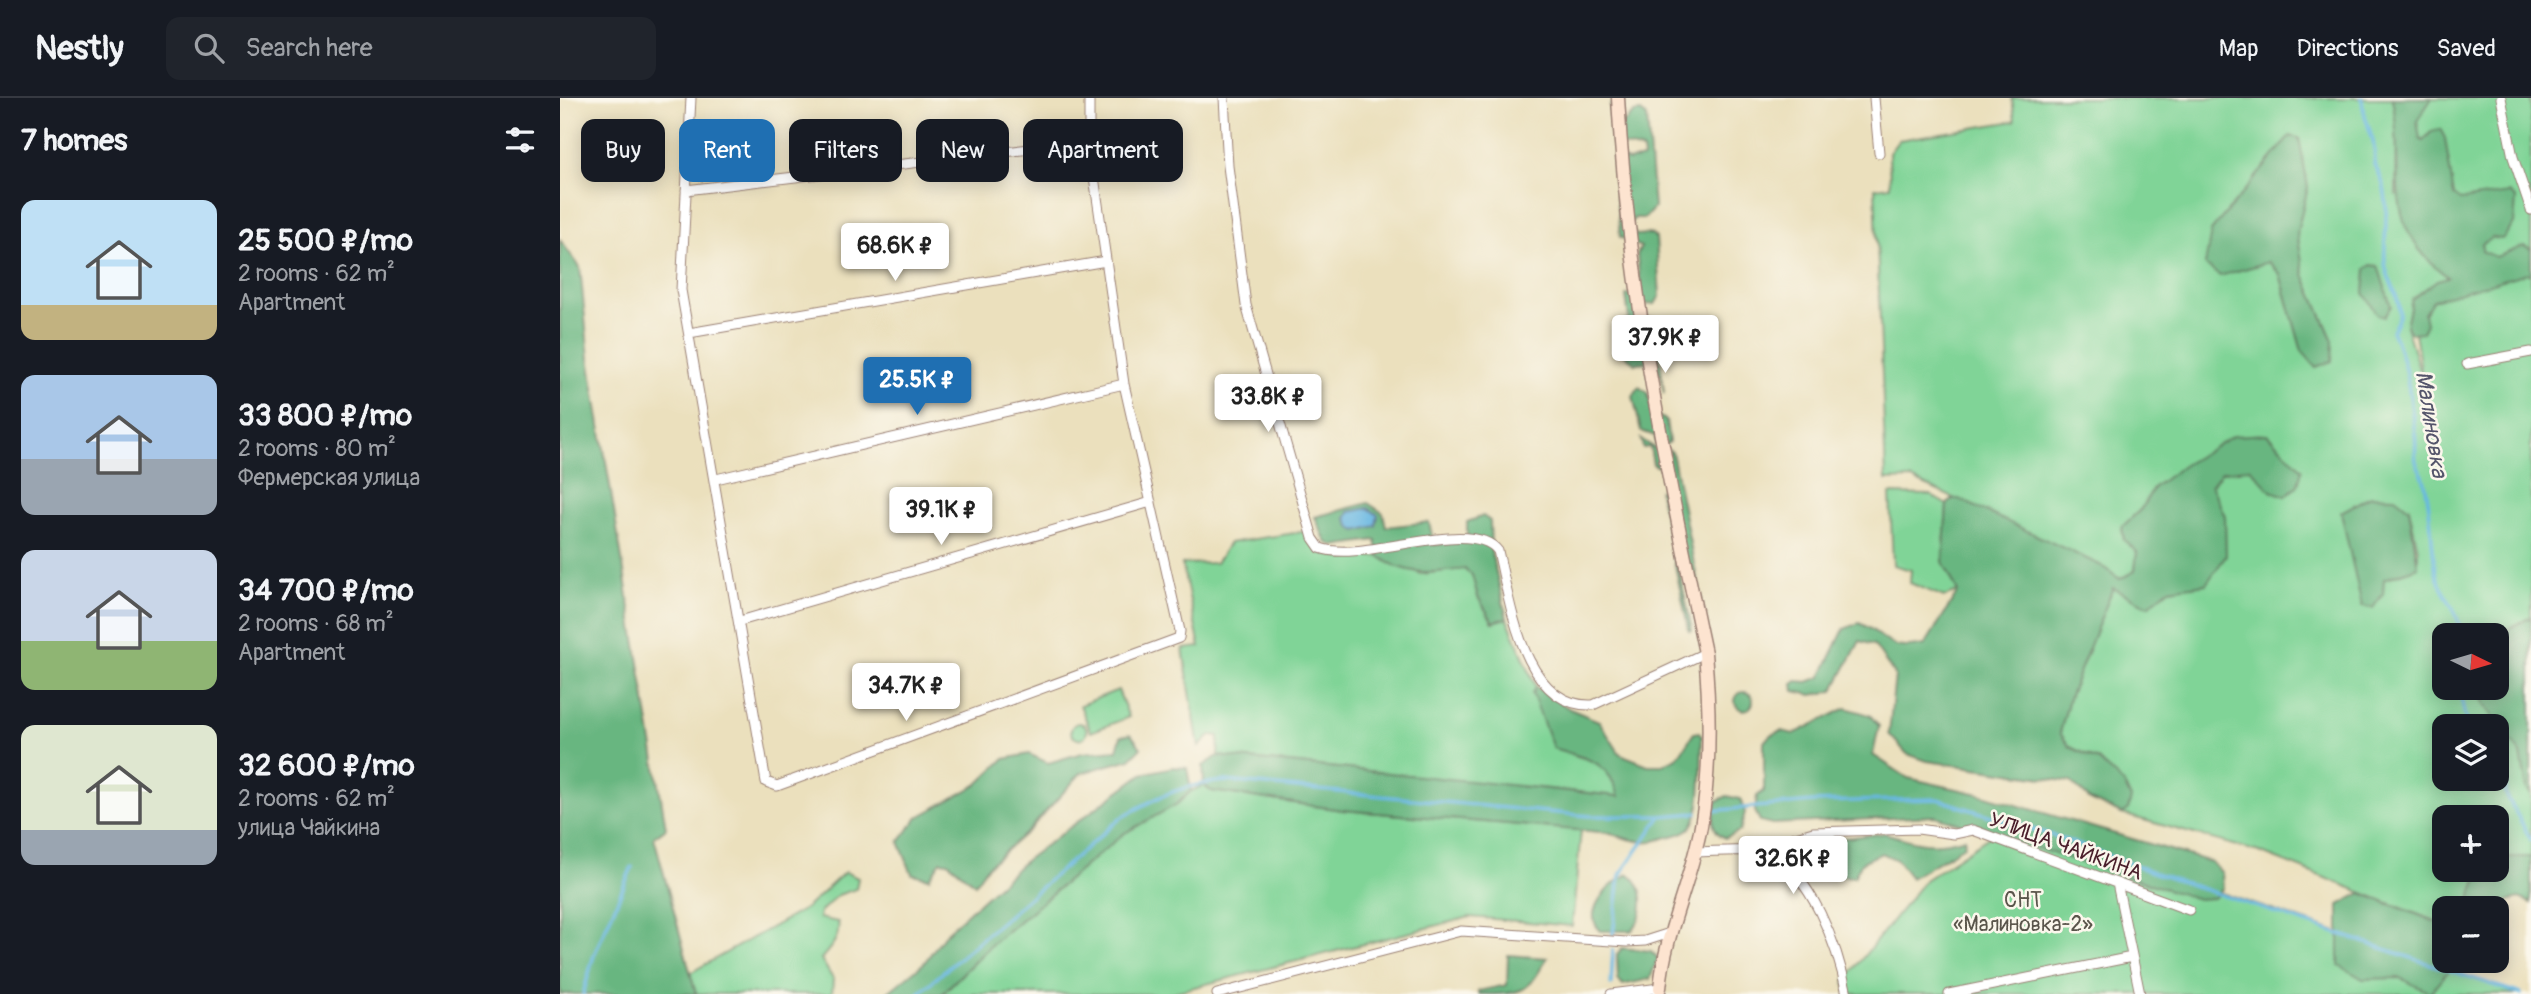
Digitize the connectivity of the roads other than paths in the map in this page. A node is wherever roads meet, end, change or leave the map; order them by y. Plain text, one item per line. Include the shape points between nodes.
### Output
1 (691, 98) edge
2 (1089, 98) edge
3 (1224, 98) edge
4 (1618, 98) edge
5 (1874, 98) edge
6 (2501, 98) edge
7 (1089, 119) edge
8 (1023, 150) edge
9 (1880, 153) dead end
10 (1095, 182) edge
11 (686, 190) junction
12 (2531, 210) edge
13 (1107, 261) junction
14 (689, 333) junction
15 (2531, 352) edge
16 (2467, 364) dead end
17 (1124, 384) junction
18 (716, 479) junction
19 (1151, 502) junction
20 (740, 621) junction
21 (1705, 653) junction
22 (1695, 852) junction
23 (1766, 854) junction
24 (2117, 883) junction
25 (2189, 910) dead end
26 (1670, 933) junction
27 (2132, 957) junction
28 (1660, 991) edge
29 (1217, 994) edge
30 (1611, 994) edge
31 (1847, 994) edge
32 (1950, 994) edge
33 (2140, 994) edge

1 - 11 street
2 - 7 street
3 - 21 street via 1246,305 1313,538 1320,548 1342,552 1468,537 1493,544 1528,659 1551,689 1582,706
4 - 21 street via 1650,383
5 - 9 street
6 - 12 street via 2512,158
8 - 11 street
10 - 13 street
11 - 14 street via 680,277
13 - 14 street
13 - 17 street
14 - 18 street
15 - 16 street
17 - 18 street
17 - 19 street
18 - 20 street
19 - 20 street
19 - 20 street via 1178,638 777,786 766,782
21 - 22 street via 1707,762
22 - 23 street
22 - 26 street
23 - 24 street, УЛИЦА ЧАЙКИНА via 1813,832 1918,829 1954,834 1973,830
23 - 31 street via 1788,866 1811,896 1827,928
24 - 25 street, УЛИЦА ЧАЙКИНА
24 - 27 street
26 - 28 street
26 - 29 street via 1627,942 1461,931
27 - 32 street
27 - 33 street
28 - 30 street

